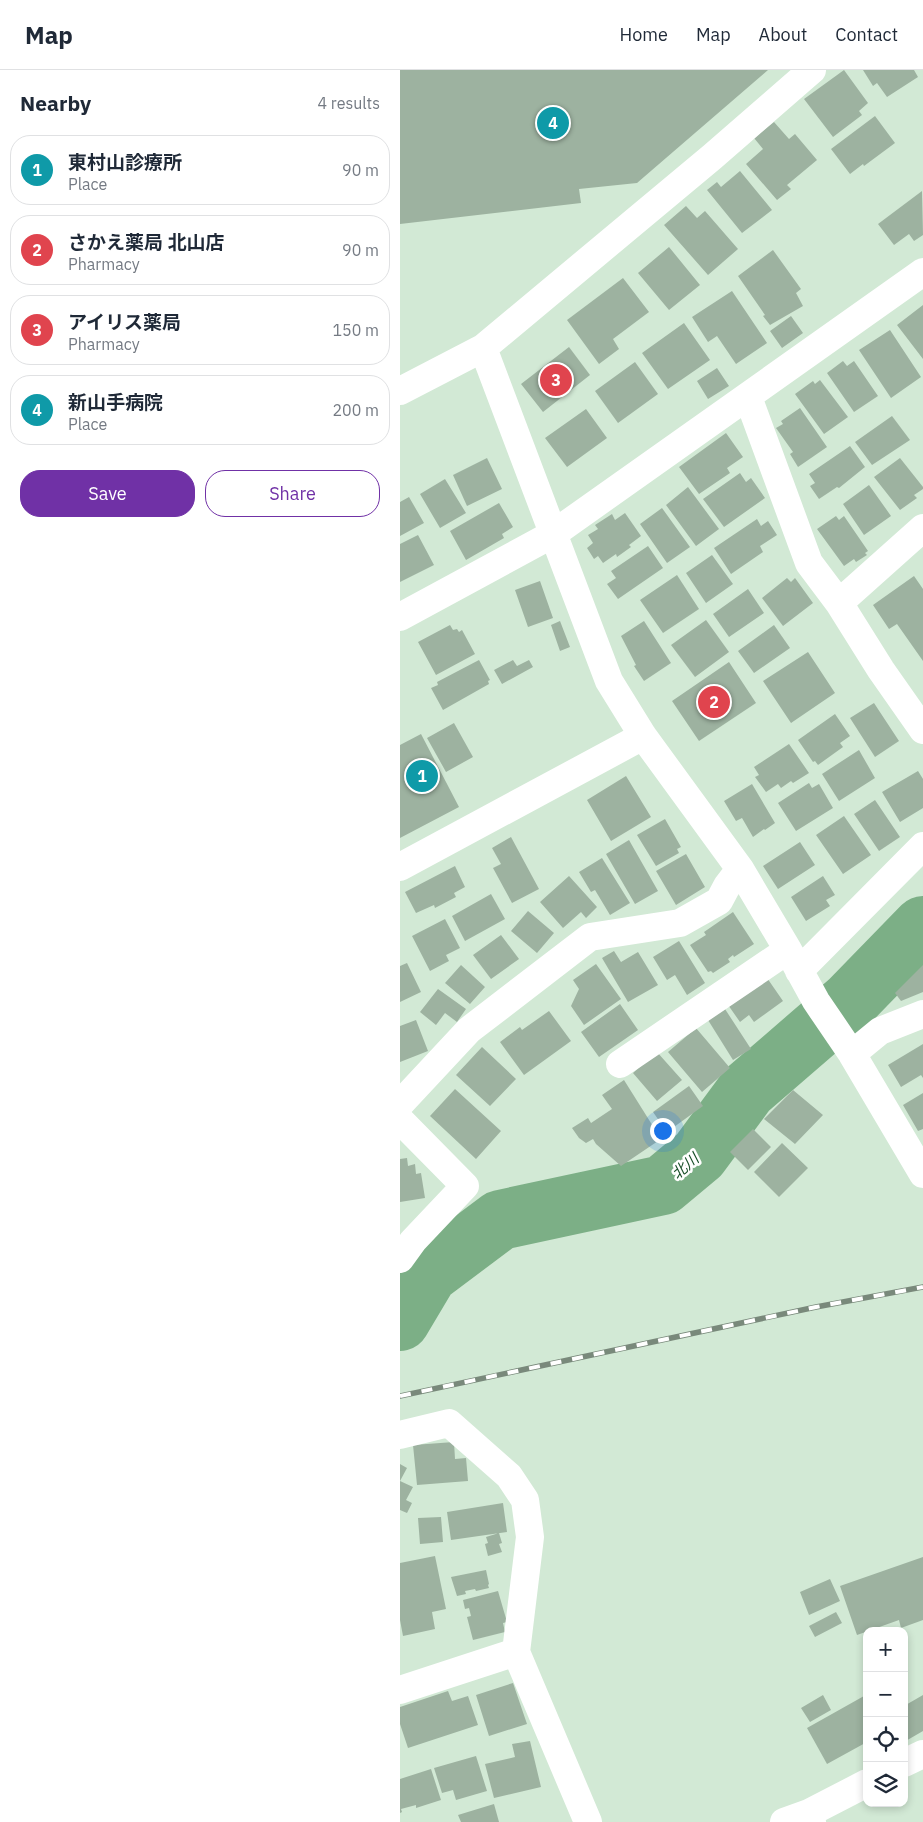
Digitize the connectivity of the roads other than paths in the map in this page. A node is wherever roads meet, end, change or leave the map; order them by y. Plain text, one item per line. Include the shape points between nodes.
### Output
1 (812, 70) edge
2 (923, 272) edge
3 (483, 348) junction
4 (400, 391) edge
5 (748, 397) junction
6 (923, 528) edge
7 (553, 534) junction
8 (839, 603) junction
9 (400, 617) edge
10 (923, 730) edge
11 (643, 736) junction
12 (923, 846) edge
13 (400, 867) edge
14 (740, 869) junction
15 (793, 961) junction
16 (923, 1014) edge
17 (848, 1047) junction
18 (620, 1064) dead end
19 (400, 1104) edge
20 (400, 1120) edge
21 (923, 1174) edge
22 (400, 1259) edge
23 (400, 1436) edge
24 (516, 1652) junction
25 (400, 1690) edge
26 (923, 1754) edge
27 (906, 1762) edge
28 (863, 1786) edge
29 (811, 1818) edge
30 (588, 1822) edge
31 (784, 1822) edge

1 - 3 street
2 - 5 street
3 - 4 street
3 - 7 street
5 - 7 street
5 - 8 street via 808,563
6 - 8 street
7 - 9 street
7 - 11 street via 609,681
8 - 10 street
11 - 13 street
11 - 14 street
12 - 15 street
14 - 15 street
14 - 19 street via 719,901 680,923 590,937 469,1030
15 - 17 street
15 - 18 street
16 - 17 street
17 - 21 street
20 - 22 street via 465,1186
23 - 24 street via 449,1423 509,1476 525,1500 530,1537
24 - 25 street
24 - 30 street
26 - 27 street
28 - 29 street
29 - 31 street

